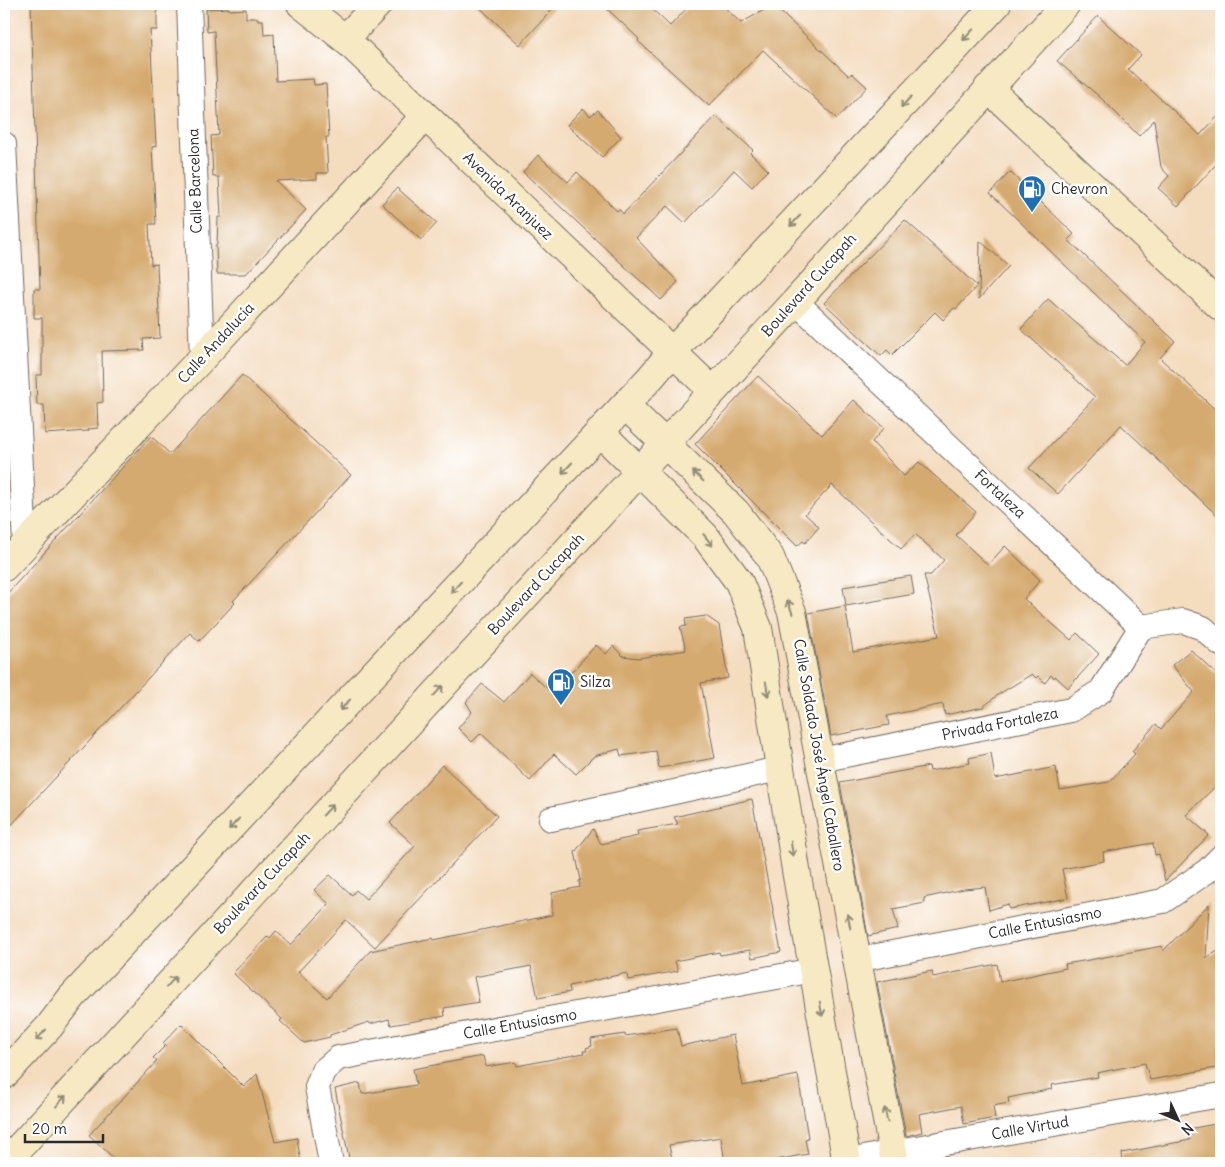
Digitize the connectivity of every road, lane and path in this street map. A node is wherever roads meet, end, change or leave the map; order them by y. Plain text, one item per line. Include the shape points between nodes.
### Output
1 (189, 4) edge
2 (301, 4) edge
3 (378, 4) edge
4 (997, 4) edge
5 (1066, 4) edge
6 (345, 39) junction
7 (988, 88) junction
8 (425, 116) junction
9 (4, 144) edge
10 (5, 212) edge
11 (795, 301) junction
12 (1221, 307) edge
13 (672, 352) junction
14 (202, 358) junction
15 (713, 391) junction
16 (625, 405) junction
17 (600, 432) junction
18 (664, 444) junction
19 (640, 470) junction
20 (25, 544) junction
21 (4, 567) edge
22 (1142, 627) junction
23 (1221, 644) edge
24 (820, 760) junction
25 (779, 769) junction
26 (551, 819) dead end
27 (1221, 857) edge
28 (856, 960) junction
29 (814, 970) junction
30 (4, 1075) edge
31 (1221, 1095) edge
32 (894, 1158) edge
33 (5, 1163) edge
34 (331, 1163) edge
35 (845, 1163) edge

1 - 14 street, Calle Barcelona
2 - 6 street, Avenida Aranjuez
3 - 6 street
4 -> 13 street
5 - 7 street, Boulevard Cucapah
6 - 8 street, Avenida Aranjuez
7 - 11 street, Boulevard Cucapah
7 - 12 street
8 - 13 street, Avenida Aranjuez
8 - 14 street, Calle Andalucía
9 - 10 street
10 - 20 street
11 - 15 street, Boulevard Cucapah
11 - 22 street, Fortaleza
13 - 15 street, Avenida Aranjuez
13 - 16 street
14 - 20 street, Calle Andalucía
15 - 18 street, Boulevard Cucapah
16 - 17 street
16 - 18 street, Calle Soldado José Ángel Caballero
17 - 19 street
17 -> 30 street via 72,997
18 - 19 street, Boulevard Cucapah
24 -> 18 street, Calle Soldado José Ángel Caballero via 792,612 770,557 736,512
19 -> 25 street via 705,536 739,582 758,628
33 -> 19 street, Boulevard Cucapah
20 - 21 street, Calle Andalucía
22 - 23 street via 1183,621 1203,628
22 - 24 street, Privada Fortaleza via 1100,691 1071,710
28 -> 24 street, Calle Soldado José Ángel Caballero
25 - 26 street
25 -> 29 street
27 - 28 street, Calle Entusiasmo via 1207,871 1163,901
32 -> 28 street, Calle Soldado José Ángel Caballero
29 - 34 street, Calle Entusiasmo via 338,1058 323,1071 317,1087
29 -> 35 street
31 - 32 street, Calle Virtud
32 - 35 street, Calle Virtud

